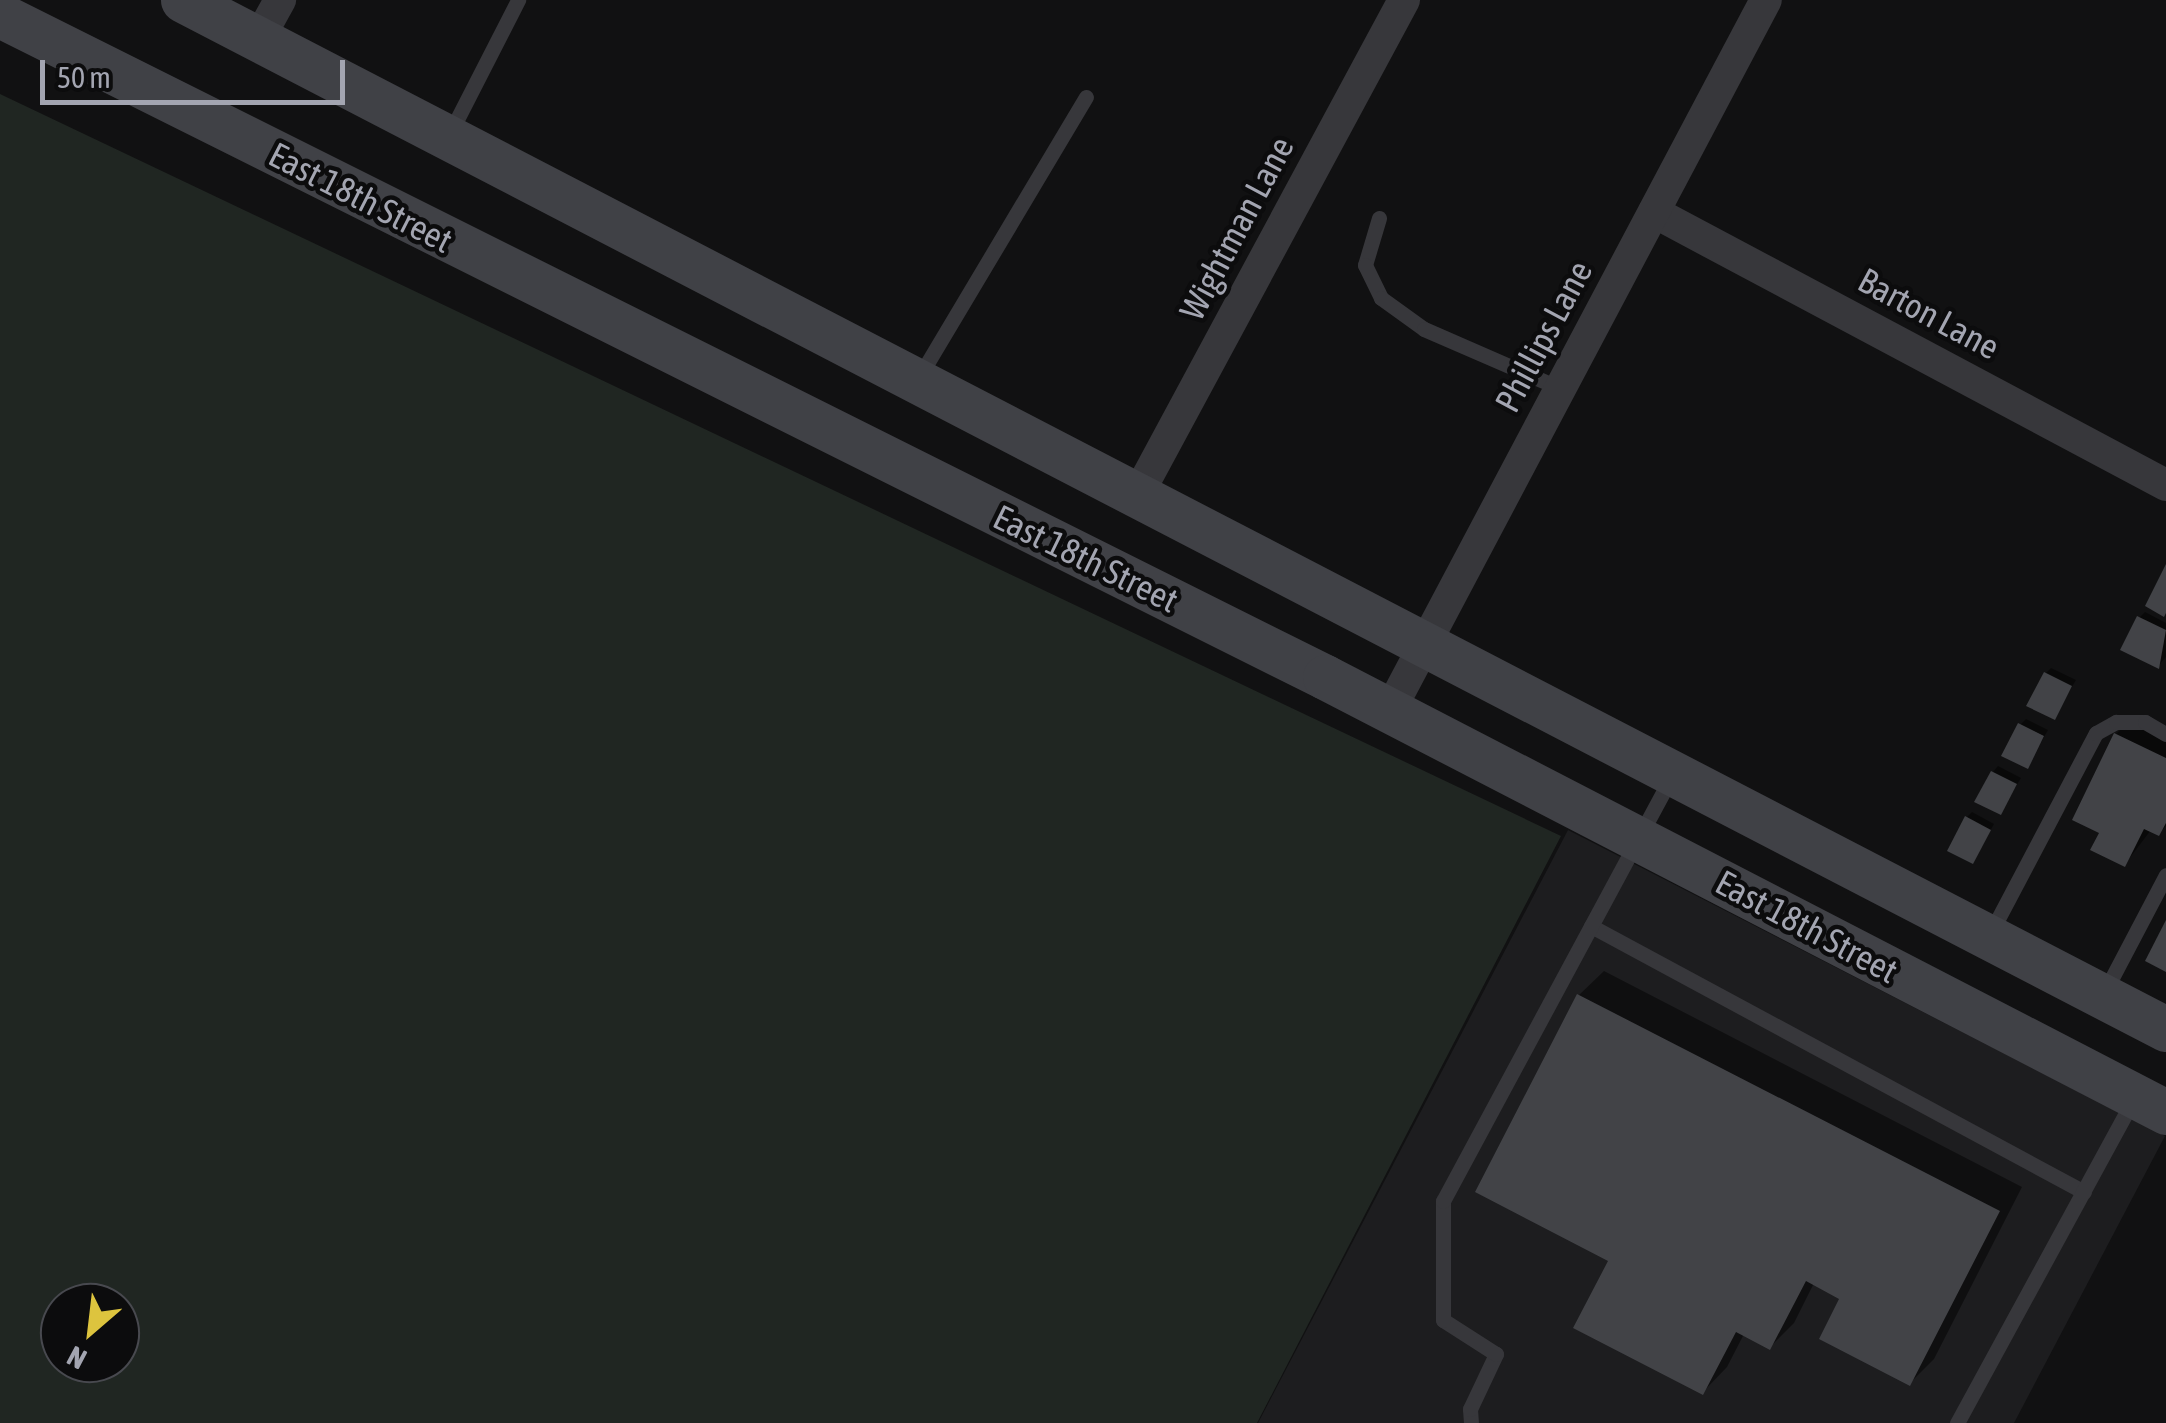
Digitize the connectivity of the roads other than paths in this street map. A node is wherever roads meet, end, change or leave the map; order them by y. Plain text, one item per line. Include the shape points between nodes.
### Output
1 (182, 0) edge
2 (280, 0) edge
3 (518, 0) edge
4 (1404, 0) edge
5 (1766, 0) edge
6 (0, 14) edge
7 (258, 40) junction
8 (1086, 97) dead end
9 (447, 138) junction
10 (1654, 212) junction
11 (1379, 218) dead end
12 (917, 380) junction
13 (1560, 388) junction
14 (2166, 485) edge
15 (1138, 494) junction
16 (1426, 642) junction
17 (1390, 710) junction
18 (2166, 734) edge
19 (1673, 772) junction
20 (1637, 837) junction
21 (2166, 875) edge
22 (1590, 926) junction
23 (1989, 937) junction
24 (2103, 996) junction
25 (2166, 1029) edge
26 (2150, 1104) edge
27 (2084, 1192) junction
28 (1471, 1423) edge
29 (1957, 1423) edge

1 - 7 main road
2 - 7 street
3 - 9 lane
4 - 15 street, Wightman Lane
5 - 10 street, Phillips Lane
6 - 17 main road, East 18th Street
7 - 9 main road
8 - 12 lane
9 - 12 main road
10 - 13 street, Phillips Lane
10 - 14 street, Barton Lane
11 - 13 lane via 1365,266 1382,298 1424,329
12 - 15 main road
13 - 16 street, Phillips Lane
15 - 16 main road
16 - 17 street, Phillips Lane
16 - 19 main road
17 - 20 main road, East 18th Street
18 - 23 lane via 2145,722 2116,722 2096,733
19 - 20 lane
19 - 23 main road
20 - 22 lane
20 - 26 main road, East 18th Street
21 - 24 lane
22 - 27 lane
22 - 28 lane via 1443,1201 1442,1320 1496,1354 1470,1409
23 - 24 main road
24 - 25 main road
26 - 27 lane
27 - 29 lane

